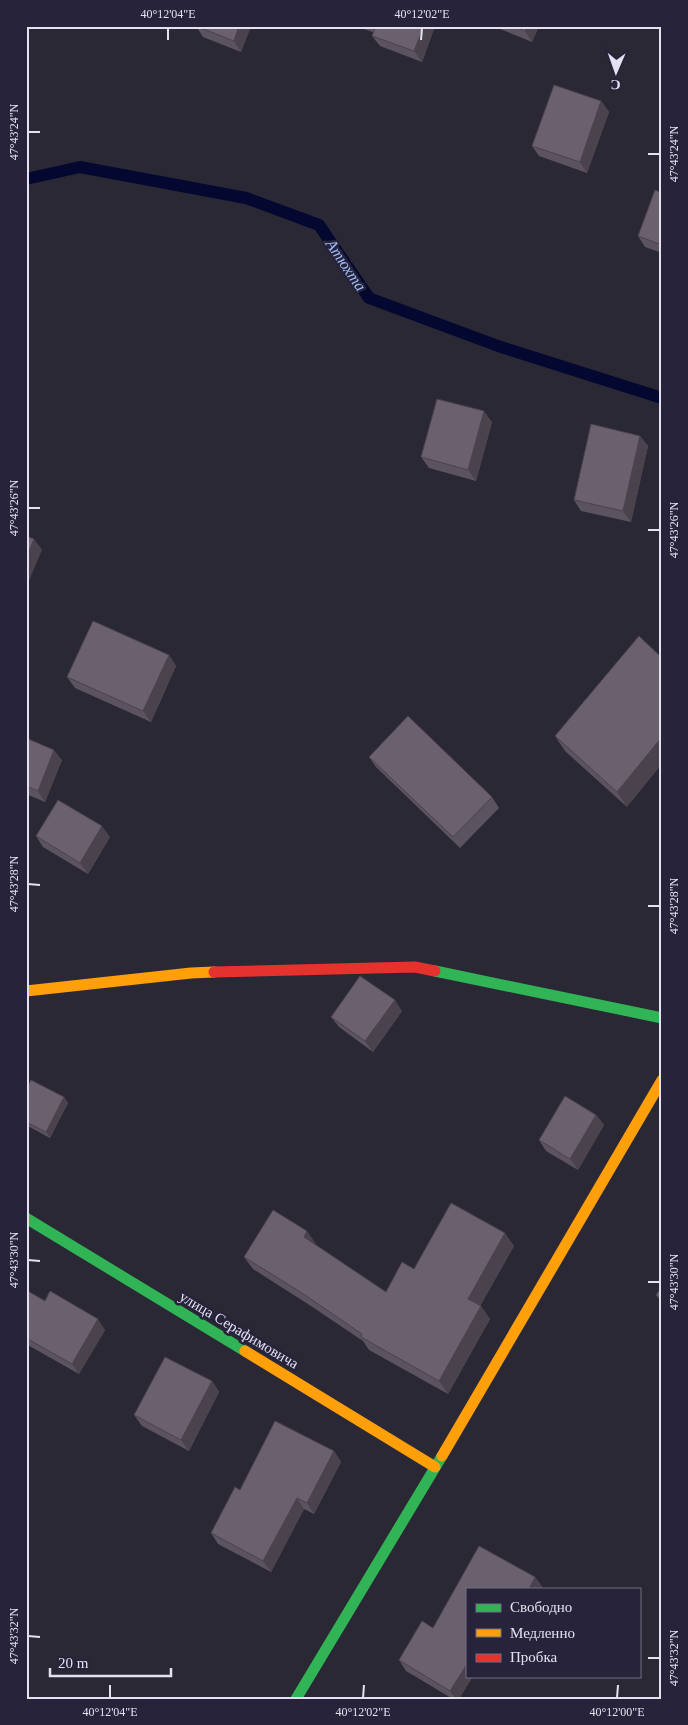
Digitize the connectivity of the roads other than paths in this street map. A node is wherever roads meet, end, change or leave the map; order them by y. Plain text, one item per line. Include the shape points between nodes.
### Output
1 (26, 991) edge
2 (662, 1018) edge
3 (662, 1080) edge
4 (26, 1218) edge
5 (435, 1467) junction
6 (296, 1699) edge

1 - 2 street via 191,973 415,967
3 - 5 street
4 - 5 street, улица Серафимовича
5 - 6 street

